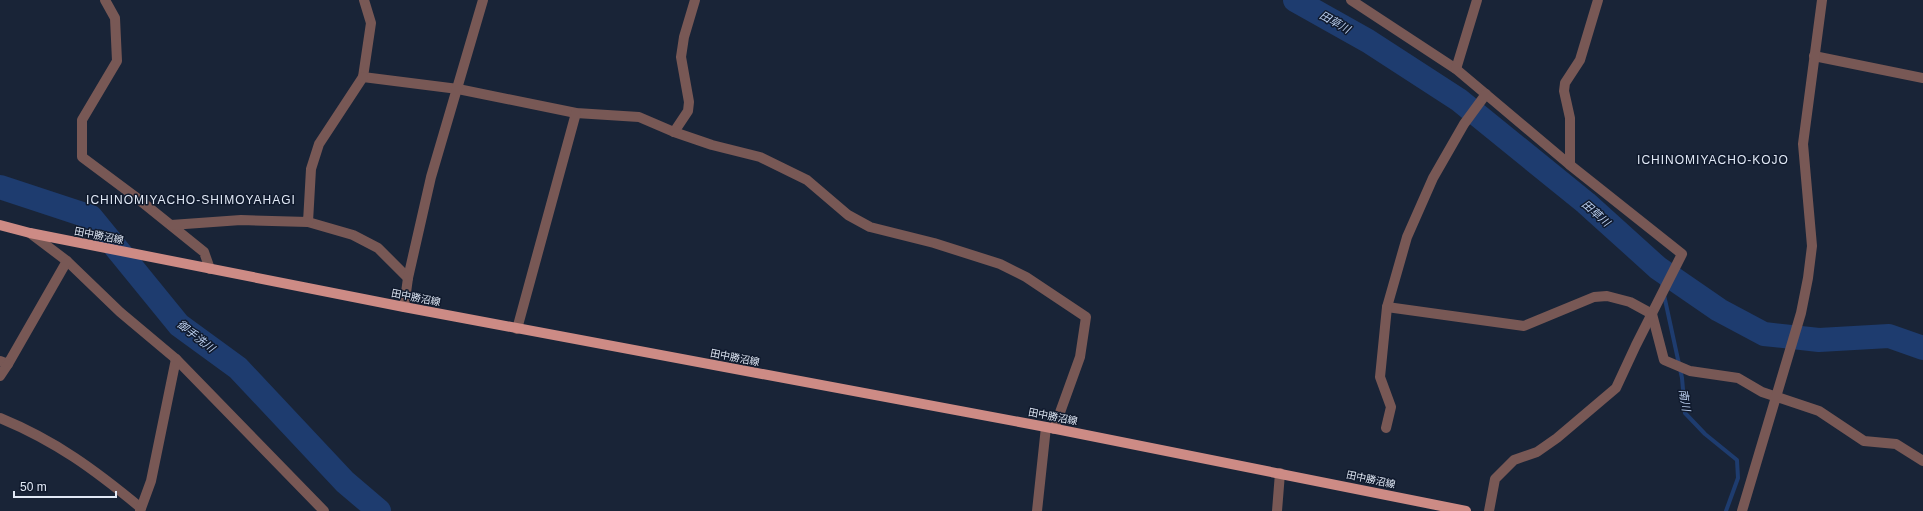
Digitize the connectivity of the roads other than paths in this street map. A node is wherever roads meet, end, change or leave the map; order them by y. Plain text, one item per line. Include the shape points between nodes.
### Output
1 (105, 0) edge
2 (364, 0) edge
3 (483, 0) edge
4 (695, 0) edge
5 (1351, 0) edge
6 (1477, 0) edge
7 (1598, 0) edge
8 (1822, 0) edge
9 (1814, 56) junction
10 (1456, 69) junction
11 (363, 77) junction
12 (1923, 78) edge
13 (458, 89) junction
14 (1485, 96) junction
15 (576, 113) junction
16 (674, 132) junction
17 (1570, 165) junction
18 (308, 222) junction
19 (0, 225) edge
20 (170, 225) junction
21 (30, 233) junction
22 (67, 261) junction
23 (210, 269) junction
24 (408, 278) junction
25 (404, 307) junction
26 (1387, 307) junction
27 (1654, 310) junction
28 (517, 328) junction
29 (176, 359) junction
30 (4, 363) edge
31 (0, 376) edge
32 (1776, 396) junction
33 (0, 418) edge
34 (1050, 428) junction
35 (1386, 428) dead end
36 (1923, 461) edge
37 (1280, 473) junction
38 (141, 510) edge
39 (324, 511) edge
40 (1037, 511) edge
41 (1276, 511) edge
42 (1466, 511) edge
43 (1489, 511) edge
44 (1742, 511) edge

1 - 20 street via 115,18 117,61 82,120 82,157
2 - 11 street via 371,23
3 - 13 street
4 - 16 street via 681,57 689,102 688,111
5 - 10 street
6 - 10 street
7 - 17 street via 1580,60 1565,83 1564,91 1570,118
8 - 9 street
9 - 12 street
9 - 32 street via 1803,144 1812,246 1800,313
10 - 14 street
11 - 13 street
11 - 18 street via 319,144 311,169
13 - 15 street
13 - 24 street via 431,177
14 - 17 street
14 - 26 street via 1464,124 1433,178 1407,237
15 - 16 street via 639,117
15 - 28 street
16 - 34 street via 760,157 807,180 848,215 870,227 934,243 1000,264 1026,277 1086,318 1080,357
17 - 27 street via 1682,254
18 - 20 street via 242,220
18 - 24 street via 353,235 378,248
19 - 21 main road, 田中勝沼線
20 - 23 street via 204,252
21 - 22 street
21 - 23 main road, 田中勝沼線
22 - 29 street via 120,312
22 - 30 street
23 - 25 main road, 田中勝沼線
24 - 25 street
25 - 28 main road, 田中勝沼線
26 - 27 street via 1524,326 1594,297 1607,296
26 - 35 street via 1380,377 1391,407
27 - 32 street via 1664,360 1690,371 1738,378 1762,392
27 - 43 street via 1616,388 1557,438 1537,452 1514,460 1495,479
28 - 34 main road, 田中勝沼線
29 - 38 street via 151,481
29 - 39 street
30 - 31 street
32 - 36 street via 1819,410 1864,441 1896,444
32 - 44 street
33 - 38 street via 52,443 98,473
34 - 37 main road, 田中勝沼線
34 - 40 street
37 - 41 street
37 - 42 main road, 田中勝沼線

